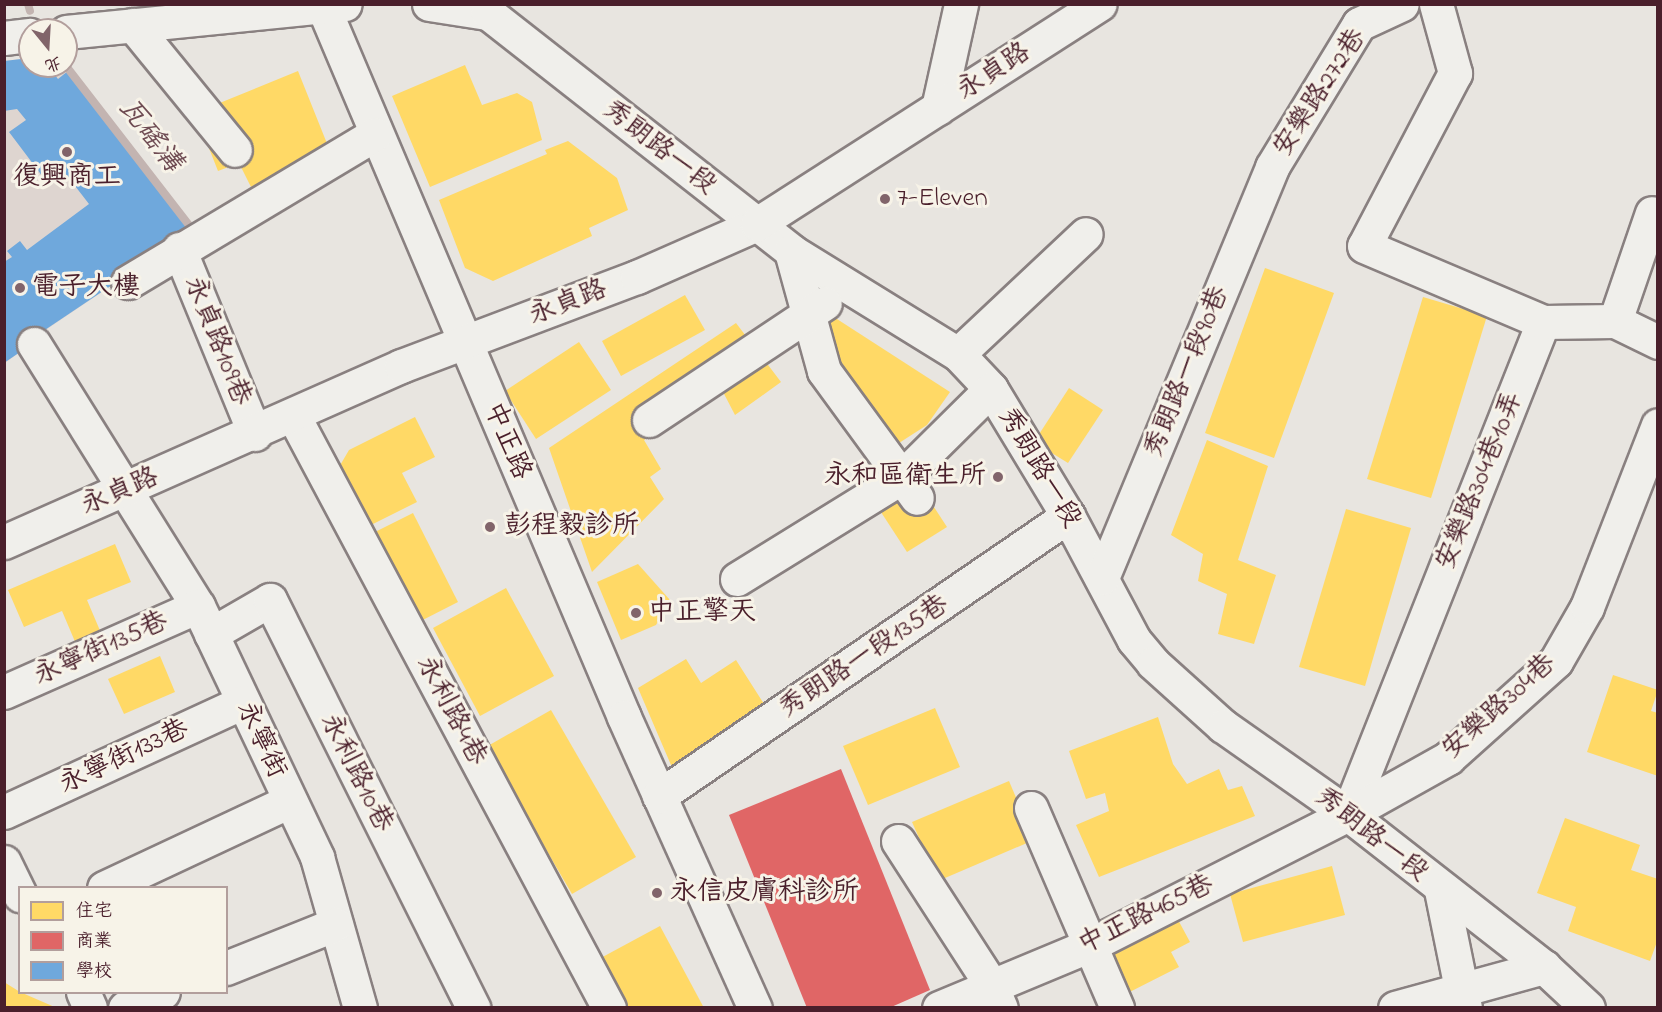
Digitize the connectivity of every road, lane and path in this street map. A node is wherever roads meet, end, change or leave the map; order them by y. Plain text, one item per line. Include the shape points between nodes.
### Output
1 (429, 4) edge
2 (961, 4) edge
3 (1100, 4) edge
4 (1402, 4) edge
5 (1436, 4) edge
6 (330, 5) edge
7 (502, 9) edge
8 (133, 25) junction
9 (78, 31) edge
10 (938, 108) junction
11 (375, 134) junction
12 (235, 150) dead end
13 (1272, 167) joint
14 (1652, 213) dead end
15 (757, 224) junction
16 (1086, 234) dead end
17 (179, 249) junction
18 (791, 251) junction
19 (128, 282) dead end
20 (848, 287) junction
21 (809, 314) junction
22 (1615, 321) junction
23 (1543, 322) junction
24 (465, 342) junction
25 (1658, 342) edge
26 (34, 344) dead end
27 (958, 354) junction
28 (991, 389) junction
29 (293, 416) junction
30 (649, 420) dead end
31 (1658, 425) edge
32 (255, 434) junction
33 (909, 487) junction
34 (123, 491) junction
35 (1068, 516) junction
36 (4, 543) edge
37 (1102, 578) junction
38 (737, 579) dead end
39 (204, 620) junction
40 (4, 692) edge
41 (243, 702) junction
42 (659, 796) junction
43 (290, 801) junction
44 (1030, 808) dead end
45 (4, 812) edge
46 (1348, 814) junction
47 (898, 841) dead end
48 (4, 862) edge
49 (108, 886) edge
50 (1442, 890) junction
51 (18, 891) edge
52 (336, 924) junction
53 (1090, 945) junction
54 (228, 967) edge
55 (1544, 968) junction
56 (83, 994) edge
57 (160, 994) edge
58 (996, 996) edge
59 (1463, 999) edge
60 (90, 1008) edge
61 (125, 1008) edge
62 (360, 1008) edge
63 (473, 1008) edge
64 (609, 1008) edge
65 (755, 1008) edge
66 (939, 1008) edge
67 (1118, 1008) edge
68 (1395, 1008) edge
69 (1588, 1008) edge

1 - 7 street, 秀朗路一段
2 - 10 street
3 - 10 street, 永貞路
4 - 13 street, 安樂路272巷 via 1359,24
5 - 23 street via 1455,73 1364,246
6 - 8 street
6 - 11 street, 中正路
7 - 15 street, 秀朗路一段
8 - 9 street
8 - 12 street
10 - 15 street, 永貞路
11 - 17 street
11 - 24 street, 中正路
13 - 37 street, 秀朗路一段90巷
14 - 22 street
15 - 18 street, 秀朗路一段
15 - 24 street, 永貞路 via 637,277
16 - 27 street
17 - 19 street
17 - 32 street, 永貞路109巷
18 - 20 street, 秀朗路一段
18 - 21 street
20 - 21 street
20 - 27 street, 秀朗路一段
21 - 30 street
21 - 33 street via 824,371
22 - 23 street
22 - 25 street
23 - 46 street, 安樂路304巷10弄
24 - 29 street, 永貞路
24 - 42 street, 中正路
26 - 34 street, 永寧街
27 - 28 street, 秀朗路一段
28 - 33 street
28 - 35 street, 秀朗路一段
29 - 32 street, 永貞路
29 - 64 street, 永利路4巷
31 - 46 street, 安樂路304巷 via 1587,607 1556,661 1448,758
32 - 34 street, 永貞路
33 - 38 street
34 - 36 street, 永貞路
34 - 39 street, 永寧街
35 - 37 street, 秀朗路一段
35 - 42 street, 秀朗路一段135巷
37 - 46 street, 秀朗路一段 via 1134,640 1152,663 1223,726
39 - 40 street, 永寧街135巷
39 - 41 street, 永寧街
39 - 63 street, 永利路10巷 via 270,600
41 - 43 street, 永寧街
41 - 45 street, 永寧街133巷
42 - 65 street, 中正路
43 - 49 street
43 - 52 street, 永寧街 via 317,857
44 - 53 street
46 - 50 street, 秀朗路一段
46 - 53 street, 中正路465巷
47 - 58 street
48 - 51 street
50 - 55 street, 秀朗路一段
50 - 59 street
52 - 54 street
52 - 62 street, 永寧街
53 - 58 street, 中正路465巷
53 - 67 street
55 - 59 street
55 - 69 street, 秀朗路一段
56 - 60 street
57 - 61 street
58 - 66 street, 中正路465巷
59 - 68 street

